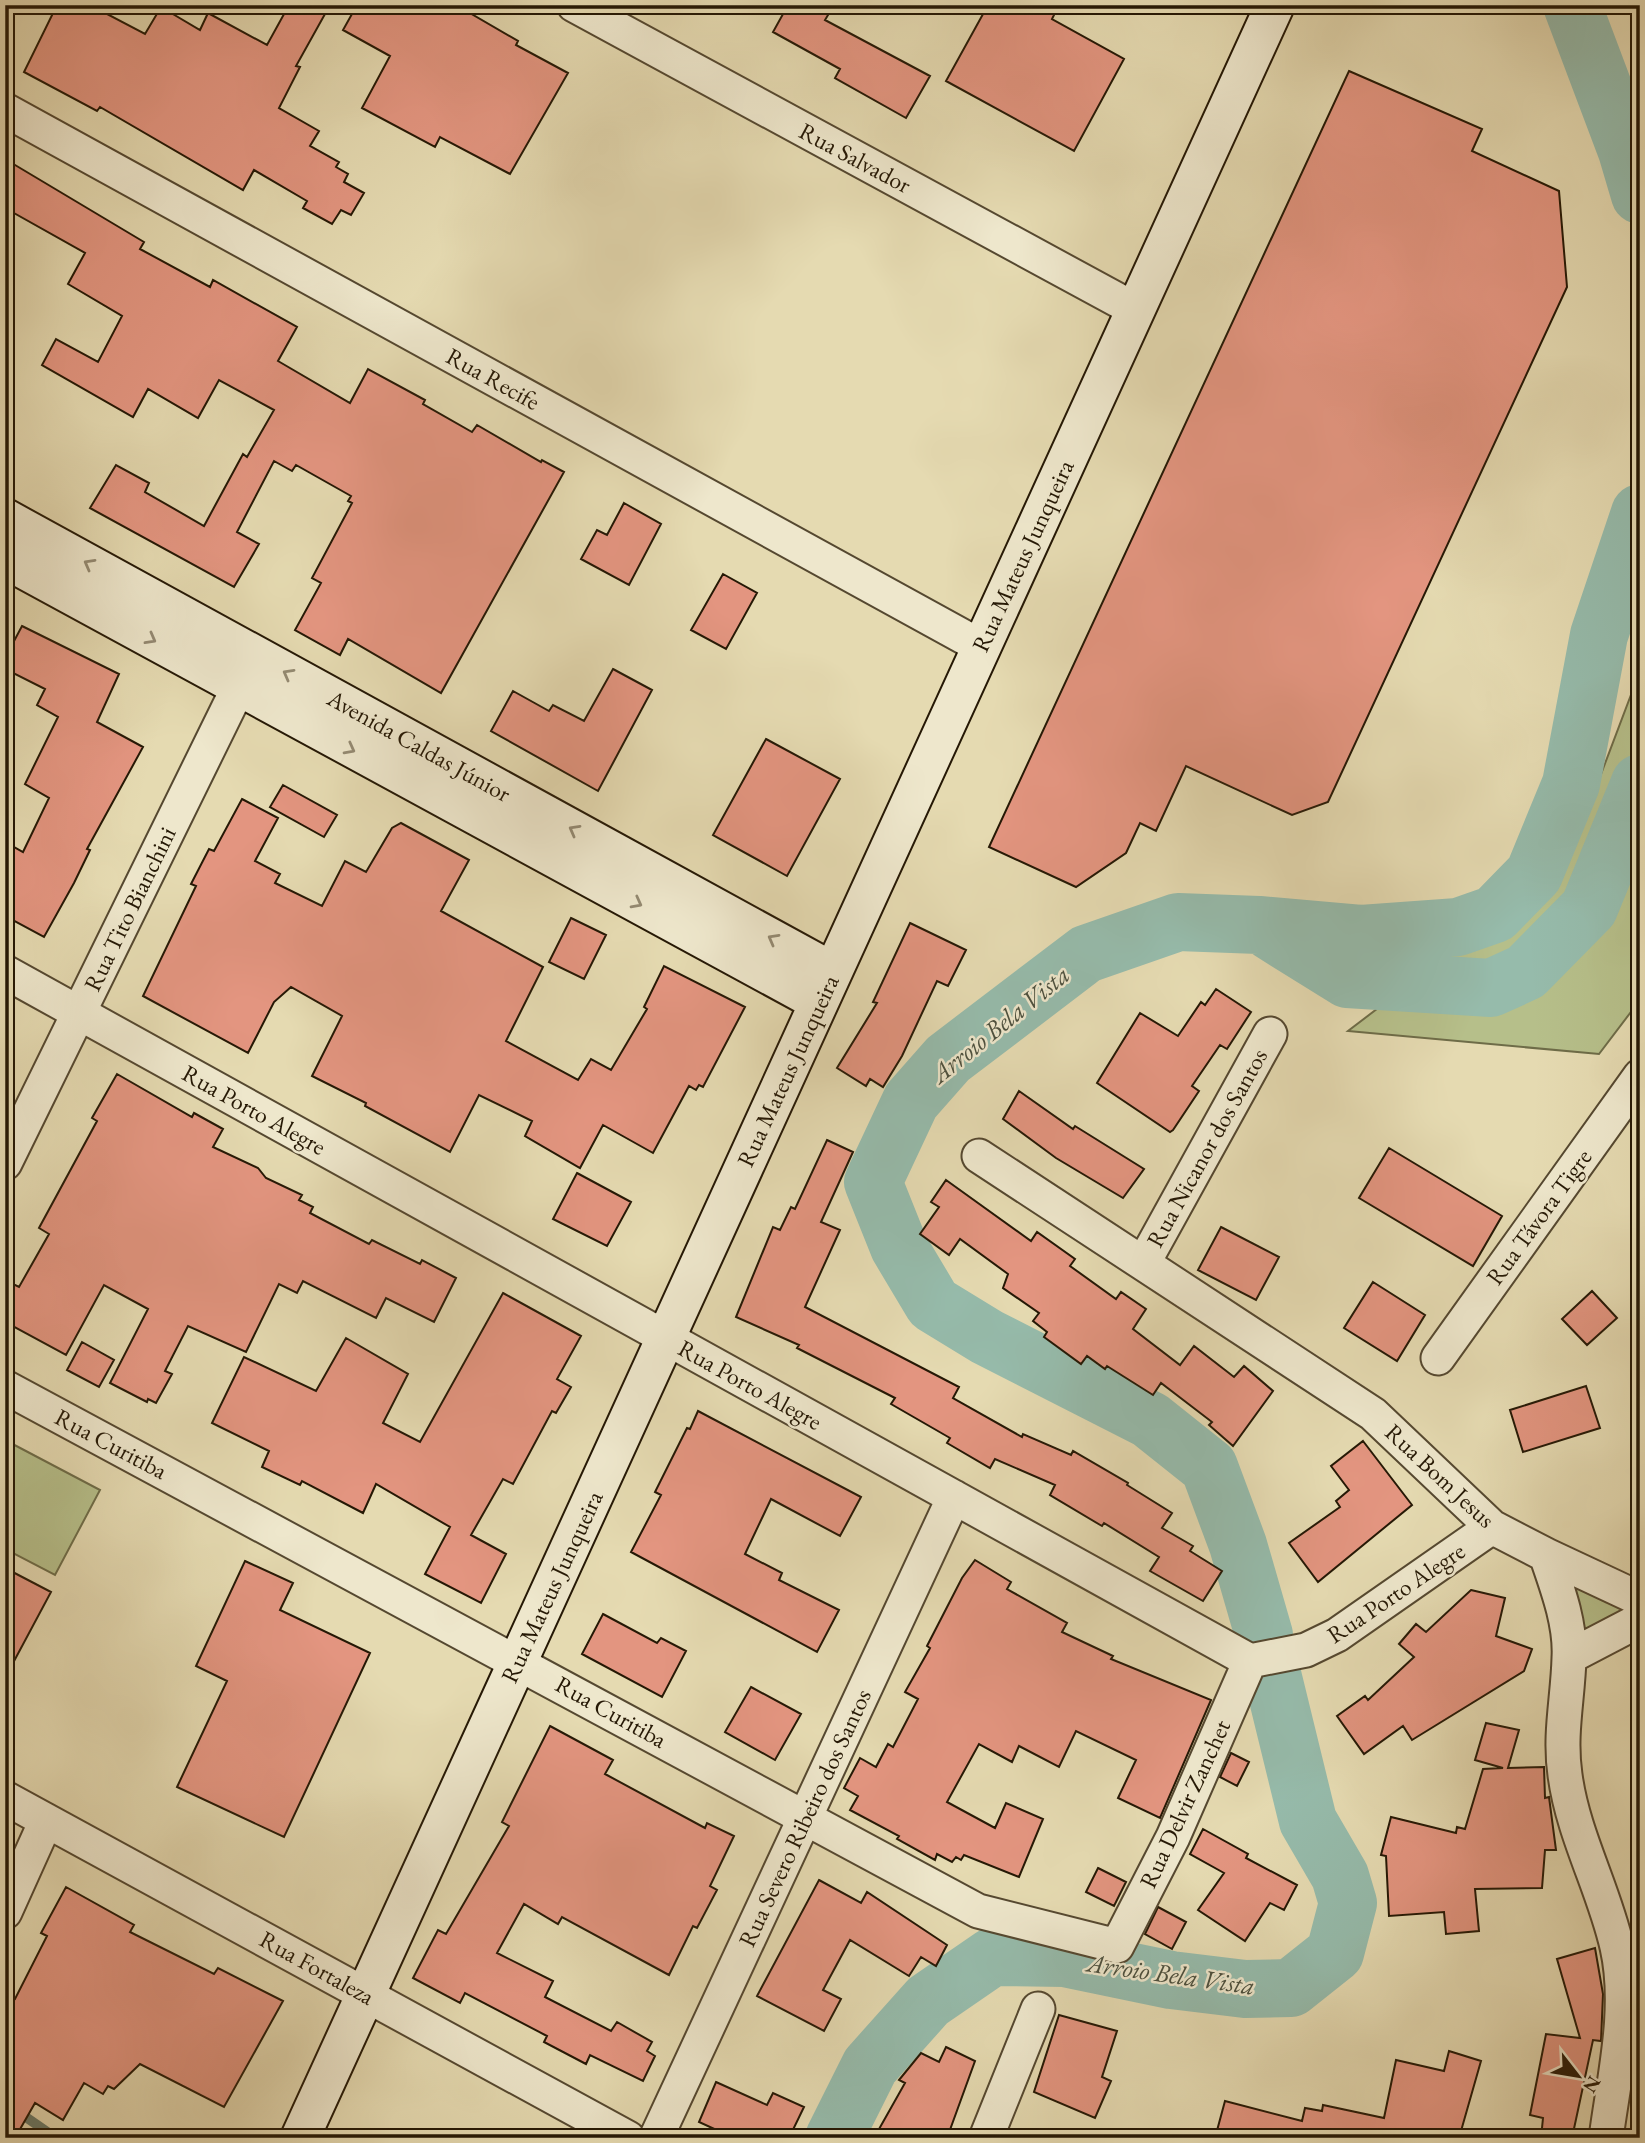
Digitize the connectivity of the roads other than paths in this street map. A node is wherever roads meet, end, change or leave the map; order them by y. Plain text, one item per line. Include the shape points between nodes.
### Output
1 (574, 5) edge
2 (1275, 5) edge
3 (5, 110) edge
4 (1136, 310) junction
5 (5, 518) edge
6 (5, 559) edge
7 (982, 647) junction
8 (246, 672) junction
9 (5, 972) edge
10 (826, 987) junction
11 (79, 1013) junction
12 (1270, 1034) dead end
13 (1640, 1076) edge
14 (979, 1156) dead end
15 (5, 1163) edge
16 (1144, 1262) junction
17 (665, 1338) junction
18 (1438, 1358) dead end
19 (5, 1387) edge
20 (954, 1497) junction
21 (1492, 1527) junction
22 (1546, 1555) junction
23 (1640, 1599) edge
24 (1640, 1620) edge
25 (1569, 1657) junction
26 (518, 1661) junction
27 (1250, 1661) junction
28 (5, 1798) edge
29 (804, 1818) junction
30 (46, 1821) junction
31 (5, 1912) edge
32 (1117, 1946) joint
33 (366, 1995) junction
34 (1038, 2009) dead end
35 (300, 2138) edge
36 (628, 2138) edge
37 (656, 2138) edge
38 (986, 2138) edge
39 (1606, 2138) edge

1 - 4 street, Rua Salvador
2 - 4 main road, Rua Mateus Junqueira
3 - 7 street, Rua Recife
4 - 7 main road, Rua Mateus Junqueira
8 -> 5 main road, Avenida Caldas Júnior
6 -> 8 main road, Avenida Caldas Júnior
7 - 10 main road, Rua Mateus Junqueira
8 - 10 main road, Avenida Caldas Júnior
8 - 11 street, Rua Tito Bianchini
9 - 11 street, Rua Porto Alegre
10 - 17 main road, Rua Mateus Junqueira
11 - 15 street, Rua Tito Bianchini
11 - 17 street, Rua Porto Alegre
12 - 16 street, Rua Nicanor dos Santos
13 - 18 street, Rua Távora Tigre
14 - 16 street, Rua Bom Jesus
16 - 21 street, Rua Bom Jesus via 1373,1414
17 - 20 street, Rua Porto Alegre
17 - 26 main road, Rua Mateus Junqueira
19 - 26 street, Rua Curitiba
20 - 27 street, Rua Porto Alegre
20 - 29 street, Rua Severo Ribeiro dos Santos
21 - 22 street, Rua Bom Jesus
21 - 27 street, Rua Porto Alegre via 1338,1635 1306,1650
22 - 23 street
22 - 25 street via 1560,1596
24 - 25 street
25 - 39 street via 1561,1741 1565,1777 1618,1948 1622,1988
26 - 29 street, Rua Curitiba
26 - 33 main road, Rua Mateus Junqueira
27 - 32 street, Rua Delvir Zanchet via 1173,1837
28 - 30 street, Rua Fortaleza
29 - 32 street, Rua Curitiba via 978,1911
29 - 37 street, Rua Severo Ribeiro dos Santos
30 - 31 street
30 - 33 street, Rua Fortaleza
33 - 35 main road, Rua Mateus Junqueira
33 - 36 street, Rua Fortaleza
34 - 38 street

